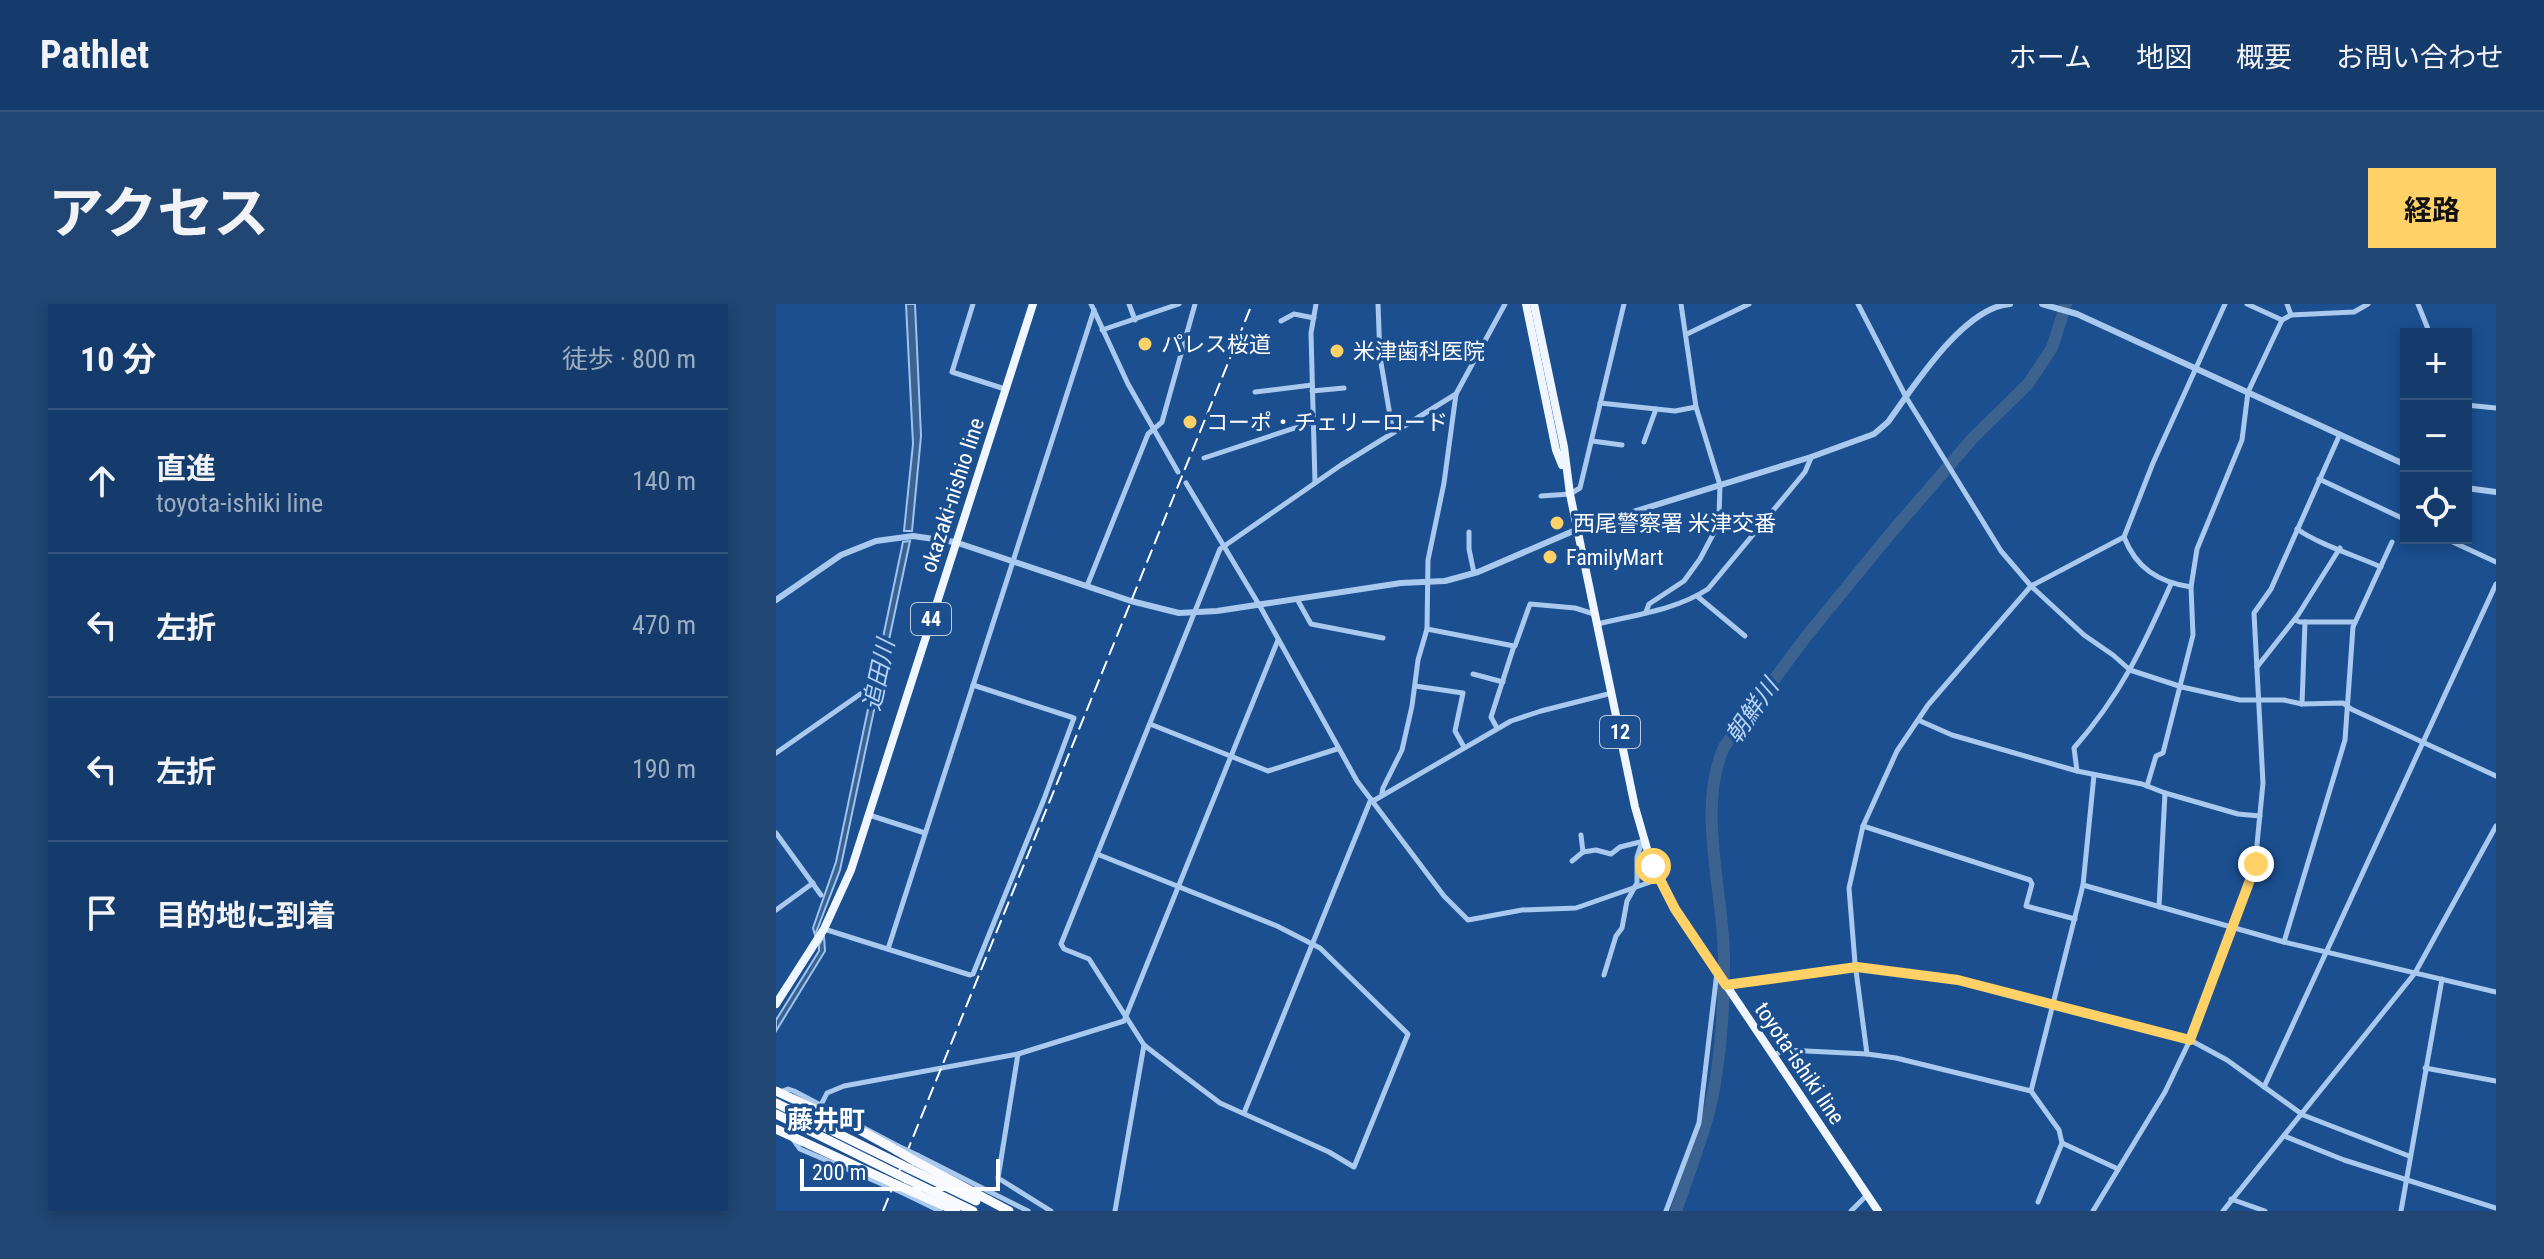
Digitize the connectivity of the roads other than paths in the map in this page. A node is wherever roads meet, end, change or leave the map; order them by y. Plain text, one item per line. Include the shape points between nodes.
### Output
1 (973, 304) edge
2 (1033, 304) edge
3 (1129, 304) edge
4 (1179, 304) edge
5 (1195, 304) edge
6 (1316, 304) edge
7 (1378, 304) edge
8 (1505, 304) edge
9 (1526, 304) edge
10 (1534, 304) edge
11 (1624, 304) edge
12 (1681, 304) edge
13 (1749, 304) edge
14 (2010, 304) edge
15 (2042, 304) edge
16 (2225, 304) edge
17 (2247, 304) edge
18 (2287, 304) edge
19 (2368, 304) edge
20 (2418, 304) edge
21 (1860, 305) edge
22 (2053, 306) edge
23 (1092, 307) edge
24 (2291, 315) junction
25 (1314, 318) junction
26 (1135, 320) junction
27 (2282, 320) junction
28 (1281, 321) dead end
29 (2428, 328) edge
30 (1102, 330) junction
31 (1687, 334) junction
32 (1416, 354) dead end
33 (1380, 357) junction
34 (2195, 368) junction
35 (1312, 388) junction
36 (1344, 388) dead end
37 (1005, 389) junction
38 (1255, 392) dead end
39 (2248, 392) junction
40 (1456, 394) junction
41 (1906, 397) junction
42 (1600, 403) junction
43 (2472, 406) edge
44 (1696, 407) junction
45 (2496, 408) edge
46 (1656, 409) junction
47 (1313, 422) junction
48 (1152, 430) junction
49 (1393, 433) junction
50 (2340, 434) junction
51 (1592, 441) junction
52 (1644, 442) dead end
53 (1622, 445) dead end
54 (1811, 457) junction
55 (1204, 458) dead end
56 (2400, 462) edge
57 (1178, 472) dead end
58 (1567, 476) junction
59 (2319, 479) junction
60 (1186, 483) dead end
61 (1315, 484) junction
62 (1720, 485) junction
63 (2472, 489) edge
64 (2496, 492) edge
65 (1570, 494) junction
66 (1541, 496) dead end
67 (2400, 517) edge
68 (1578, 529) junction
69 (2297, 529) junction
70 (1469, 532) dead end
71 (2124, 537) junction
72 (955, 542) junction
73 (2392, 542) dead end
74 (2457, 544) edge
75 (1223, 546) junction
76 (2340, 548) junction
77 (1013, 561) junction
78 (2496, 562) edge
79 (2381, 567) junction
80 (1474, 573) junction
81 (1429, 581) junction
82 (2171, 584) junction
83 (2496, 584) edge
84 (1087, 586) junction
85 (2031, 586) junction
86 (2191, 587) junction
87 (1697, 596) junction
88 (1297, 599) junction
89 (776, 600) edge
90 (1258, 604) junction
91 (1646, 612) junction
92 (1195, 613) junction
93 (1596, 619) junction
94 (2295, 620) junction
95 (2305, 622) junction
96 (2355, 622) junction
97 (1427, 629) junction
98 (1745, 636) dead end
99 (1383, 638) dead end
100 (1278, 640) junction
101 (1514, 646) junction
102 (2257, 667) junction
103 (2130, 670) junction
104 (1473, 674) dead end
105 (1503, 682) junction
106 (973, 685) junction
107 (1415, 686) junction
108 (2182, 687) junction
109 (869, 688) dead end
110 (1612, 693) junction
111 (2256, 700) junction
112 (2302, 704) junction
113 (2348, 707) junction
114 (1918, 720) junction
115 (1150, 724) junction
116 (1497, 728) junction
117 (2423, 743) junction
118 (1464, 747) junction
119 (1337, 749) junction
120 (776, 753) edge
121 (1231, 756) junction
122 (2077, 771) junction
123 (2094, 775) junction
124 (2496, 776) edge
125 (2147, 786) junction
126 (1382, 793) junction
127 (2165, 793) junction
128 (1372, 800) junction
129 (869, 815) junction
130 (2260, 816) junction
131 (1863, 826) junction
132 (2496, 826) edge
133 (776, 833) edge
134 (925, 833) junction
135 (1581, 835) dead end
136 (1642, 840) junction
137 (1583, 852) junction
138 (1097, 854) junction
139 (1572, 861) dead end
140 (1659, 879) junction
141 (813, 883) junction
142 (2083, 885) junction
143 (1180, 886) junction
144 (1635, 889) junction
145 (821, 895) dead end
146 (2159, 907) junction
147 (776, 910) edge
148 (2075, 919) junction
149 (2234, 927) junction
150 (823, 930) junction
151 (2284, 942) junction
152 (1313, 944) junction
153 (888, 949) junction
154 (2326, 951) junction
155 (1857, 967) junction
156 (1718, 972) junction
157 (2415, 973) junction
158 (1604, 975) dead end
159 (2442, 979) junction
160 (1728, 987) junction
161 (2496, 992) edge
162 (776, 1004) edge
163 (2054, 1004) junction
164 (1125, 1019) junction
165 (2190, 1040) junction
166 (1144, 1045) junction
167 (1018, 1054) junction
168 (1867, 1054) junction
169 (1773, 1055) junction
170 (2425, 1068) junction
171 (2496, 1081) edge
172 (2264, 1087) junction
173 (2031, 1091) junction
174 (778, 1092) edge
175 (776, 1103) edge
176 (821, 1105) junction
177 (1244, 1113) junction
178 (776, 1114) edge
179 (2303, 1115) junction
180 (776, 1129) edge
181 (2284, 1136) junction
182 (2062, 1143) junction
183 (897, 1148) junction
184 (2409, 1156) junction
185 (2118, 1169) junction
186 (909, 1174) junction
187 (2404, 1180) junction
188 (1867, 1195) junction
189 (2231, 1199) junction
190 (2038, 1202) dead end
191 (2496, 1208) edge
192 (940, 1211) edge
193 (956, 1211) edge
194 (973, 1211) edge
195 (996, 1211) edge
196 (1009, 1211) edge
197 (1028, 1211) edge
198 (1051, 1211) edge
199 (1115, 1211) edge
200 (1666, 1211) edge
201 (1851, 1211) edge
202 (1878, 1211) edge
203 (2093, 1211) edge
204 (2223, 1211) edge
205 (2265, 1211) edge
206 (2401, 1211) edge

1 - 37 street via 952,372
2 - 37 main road, okazaki-nishio line / 44
3 - 26 street
4 - 26 street
5 - 48 street via 1162,422
6 - 25 street
7 - 33 street
8 - 40 street
9 - 58 main road, toyota-ishiki line / 12 via 1556,450
10 - 58 main road, toyota-ishiki line / 12
11 - 42 street
12 - 31 street
13 - 31 street
14 - 41 street via 1977,316 1961,329
15 - 22 street
16 - 34 street
17 - 27 street
18 - 24 street
19 - 24 street via 2354,312
20 - 29 street
21 - 41 street
22 - 34 street
23 - 30 street
23 - 77 street
24 - 27 street
25 - 28 street via 1294,314
25 - 35 street
26 - 30 street
27 - 39 street
30 - 48 street
31 - 44 street
32 - 33 street
33 - 49 street
34 - 39 street
34 - 71 street
35 - 36 street
35 - 38 street
35 - 47 street
37 - 72 main road, okazaki-nishio line / 44
39 - 50 street
39 - 86 street via 2242,440 2197,549
40 - 49 street
40 - 81 street
41 - 54 street via 1874,434
41 - 85 street via 2001,551
42 - 46 street
42 - 51 street
43 - 45 street
44 - 46 street
44 - 62 street
46 - 52 street
47 - 55 street
47 - 61 street
48 - 57 street
48 - 84 street
49 - 61 street
50 - 56 street
50 - 59 street
51 - 53 street
51 - 65 street via 1580,488
54 - 62 street
54 - 87 street via 1805,472
58 - 65 main road, toyota-ishiki line / 12
59 - 67 street
59 - 69 street
60 - 75 street
61 - 75 street
62 - 68 street
62 - 91 street via 1718,525 1700,559 1684,581 1649,604
63 - 64 street
65 - 66 street
65 - 68 main road, toyota-ishiki line / 12
68 - 80 street
68 - 93 main road, toyota-ishiki line / 12
69 - 76 street
69 - 102 street via 2271,589 2254,611
70 - 80 street
71 - 82 street via 2139,563
71 - 85 street
72 - 77 street
72 - 89 street via 913,536 876,541 841,555
72 - 129 main road, okazaki-nishio line / 44
73 - 79 street
74 - 78 street
75 - 90 street
75 - 92 street
76 - 79 street
76 - 94 street
77 - 84 street
77 - 106 street
79 - 96 street
80 - 81 street
81 - 88 street
81 - 97 street
82 - 86 street
82 - 103 street
83 - 117 street
84 - 92 street via 1160,610
85 - 103 street
85 - 114 street
86 - 108 street via 2193,635
87 - 91 street
87 - 98 street
88 - 90 street
88 - 99 street via 1311,624
90 - 92 street
90 - 100 street
91 - 93 street
92 - 115 street
93 - 101 street via 1575,608 1530,604
93 - 110 main road, toyota-ishiki line / 12
94 - 95 street
94 - 102 street
95 - 96 street
95 - 112 street
96 - 113 street
97 - 101 street
97 - 107 street
100 - 119 street
100 - 121 street
101 - 105 street
102 - 111 street
103 - 108 street
103 - 122 street via 2107,709 2074,748
104 - 105 street
105 - 116 street via 1491,717
106 - 134 street
106 - 153 street via 1074,718 973,974
107 - 118 street via 1463,693 1455,731
107 - 126 street via 1402,750
108 - 111 street
108 - 125 street via 2163,753 2156,756
109 - 120 street
110 - 116 street
110 - 136 main road, toyota-ishiki line / 12
111 - 112 street
111 - 130 street via 2263,783
112 - 113 street
113 - 117 street
113 - 151 street via 2345,740
114 - 122 street
114 - 131 street via 1897,751
115 - 121 street
115 - 138 street
116 - 118 street
117 - 124 street
117 - 154 street
118 - 126 street
119 - 121 street via 1273,771
119 - 128 street
121 - 143 street
122 - 123 street
123 - 125 street
123 - 142 street
125 - 127 street
126 - 128 street
127 - 130 street
127 - 146 street
128 - 144 street via 1468,920 1576,908
128 - 152 street
129 - 134 street
129 - 150 main road, okazaki-nishio line / 44
130 - 149 street via 2254,875
131 - 148 street via 2030,880 2026,906
131 - 155 street via 1849,888
132 - 157 street
133 - 141 street
134 - 153 street
135 - 137 street
136 - 137 street via 1611,854
136 - 140 main road, toyota-ishiki line / 12
136 - 144 street
137 - 139 street
138 - 143 street
138 - 164 street via 1061,944 1089,959
140 - 144 street
140 - 156 main road, toyota-ishiki line / 12
141 - 145 street
141 - 147 street
142 - 146 street
142 - 148 street
143 - 152 street
143 - 164 street
144 - 158 street
146 - 149 street
148 - 163 street
149 - 151 street
149 - 165 street
150 - 153 street
150 - 162 main road, okazaki-nishio line / 44
151 - 154 street
152 - 177 street
152 - 177 street via 1408,1034 1354,1167
154 - 157 street
154 - 172 street
155 - 160 street
155 - 163 street via 1958,980
155 - 168 street
156 - 160 main road, toyota-ishiki line / 12
156 - 200 street via 1699,1123
157 - 159 street
157 - 179 street
159 - 161 street
159 - 170 street
160 - 169 main road, toyota-ishiki line / 12
163 - 165 street
163 - 173 street
164 - 166 street
164 - 167 street
165 - 172 street
165 - 185 street
166 - 177 street via 1220,1103
166 - 199 street
167 - 176 street via 844,1086 827,1093
167 - 198 street via 998,1178
168 - 169 street via 1786,1050
168 - 173 street
169 - 188 main road, toyota-ishiki line / 12
170 - 171 street
170 - 184 street
172 - 179 street
173 - 182 street via 2059,1130
174 - 176 street via 788,1089
174 - 183 highway
175 - 186 highway, bridge
176 - 183 street
178 - 186 highway, bridge
179 - 181 street
179 - 184 street
180 - 186 highway, bridge via 883,1181
181 - 187 street
181 - 189 street
182 - 185 street
182 - 190 street
183 - 186 highway, bridge
184 - 187 street
185 - 203 street
186 - 192 street
186 - 193 highway
186 - 194 highway
186 - 195 highway
186 - 196 highway
186 - 197 street
187 - 191 street
187 - 206 street
188 - 201 street
188 - 202 main road, toyota-ishiki line / 12
189 - 204 street
189 - 205 street

